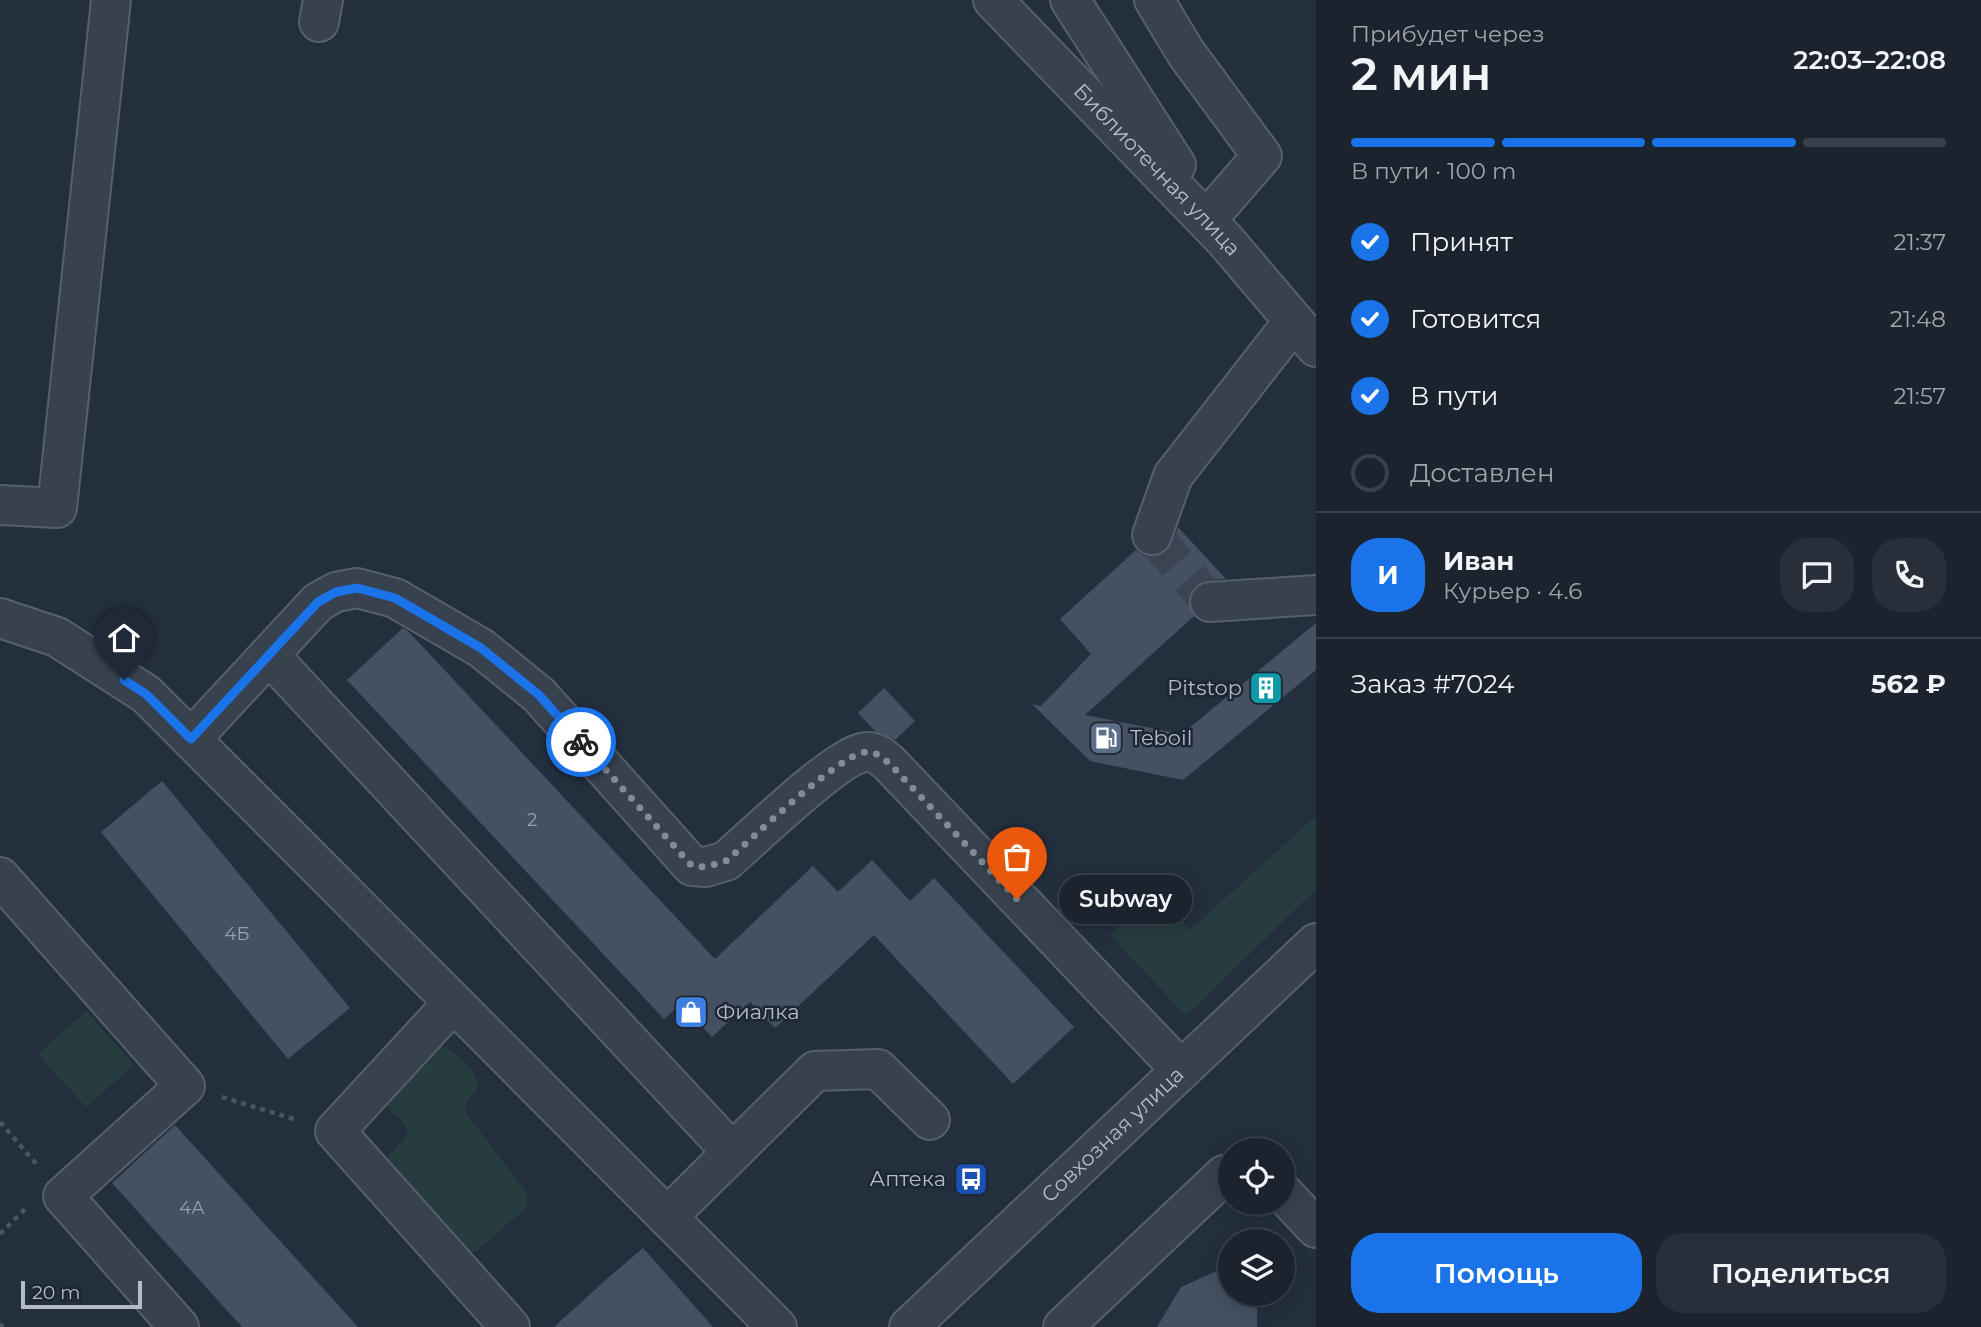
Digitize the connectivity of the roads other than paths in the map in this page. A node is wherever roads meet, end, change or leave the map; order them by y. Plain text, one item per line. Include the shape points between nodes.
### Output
1 (111, 0) edge
2 (993, 0) edge
3 (1070, 0) edge
4 (1154, 0) edge
5 (1217, 229) junction
6 (1305, 334) edge
7 (0, 505) edge
8 (1152, 535) dead end
9 (1316, 595) edge
10 (1210, 602) dead end
11 (0, 618) edge
12 (269, 655) junction
13 (191, 739) junction
14 (0, 877) edge
15 (1316, 943) edge
16 (453, 1003) junction
17 (1181, 1070) junction
18 (930, 1119) dead end
19 (732, 1152) junction
20 (1218, 1181) edge
21 (1295, 1206) edge
22 (667, 1217) junction
23 (1316, 1228) edge
24 (179, 1327) edge
25 (510, 1327) edge
26 (777, 1327) edge
27 (909, 1327) edge
28 (1063, 1327) edge

1 - 7 street via 57,509
2 - 5 street, Библиотечная улица
3 - 5 street
4 - 5 street via 1186,53 1262,156
5 - 6 street, Библиотечная улица
6 - 8 street via 1173,476
9 - 10 street
11 - 13 street via 57,637 146,694
12 - 13 street
12 - 17 street via 318,602 336,592 357,588 395,598 481,648 539,695 692,866 726,861 846,758 877,754
12 - 19 street
13 - 16 street
14 - 24 street via 185,1086 63,1196
15 - 17 street, Совхозная улица
16 - 22 street
16 - 25 street via 335,1131
17 - 27 street, Совхозная улица
18 - 19 street via 878,1069 815,1071
19 - 22 street
20 - 28 street
21 - 23 street
22 - 26 street

